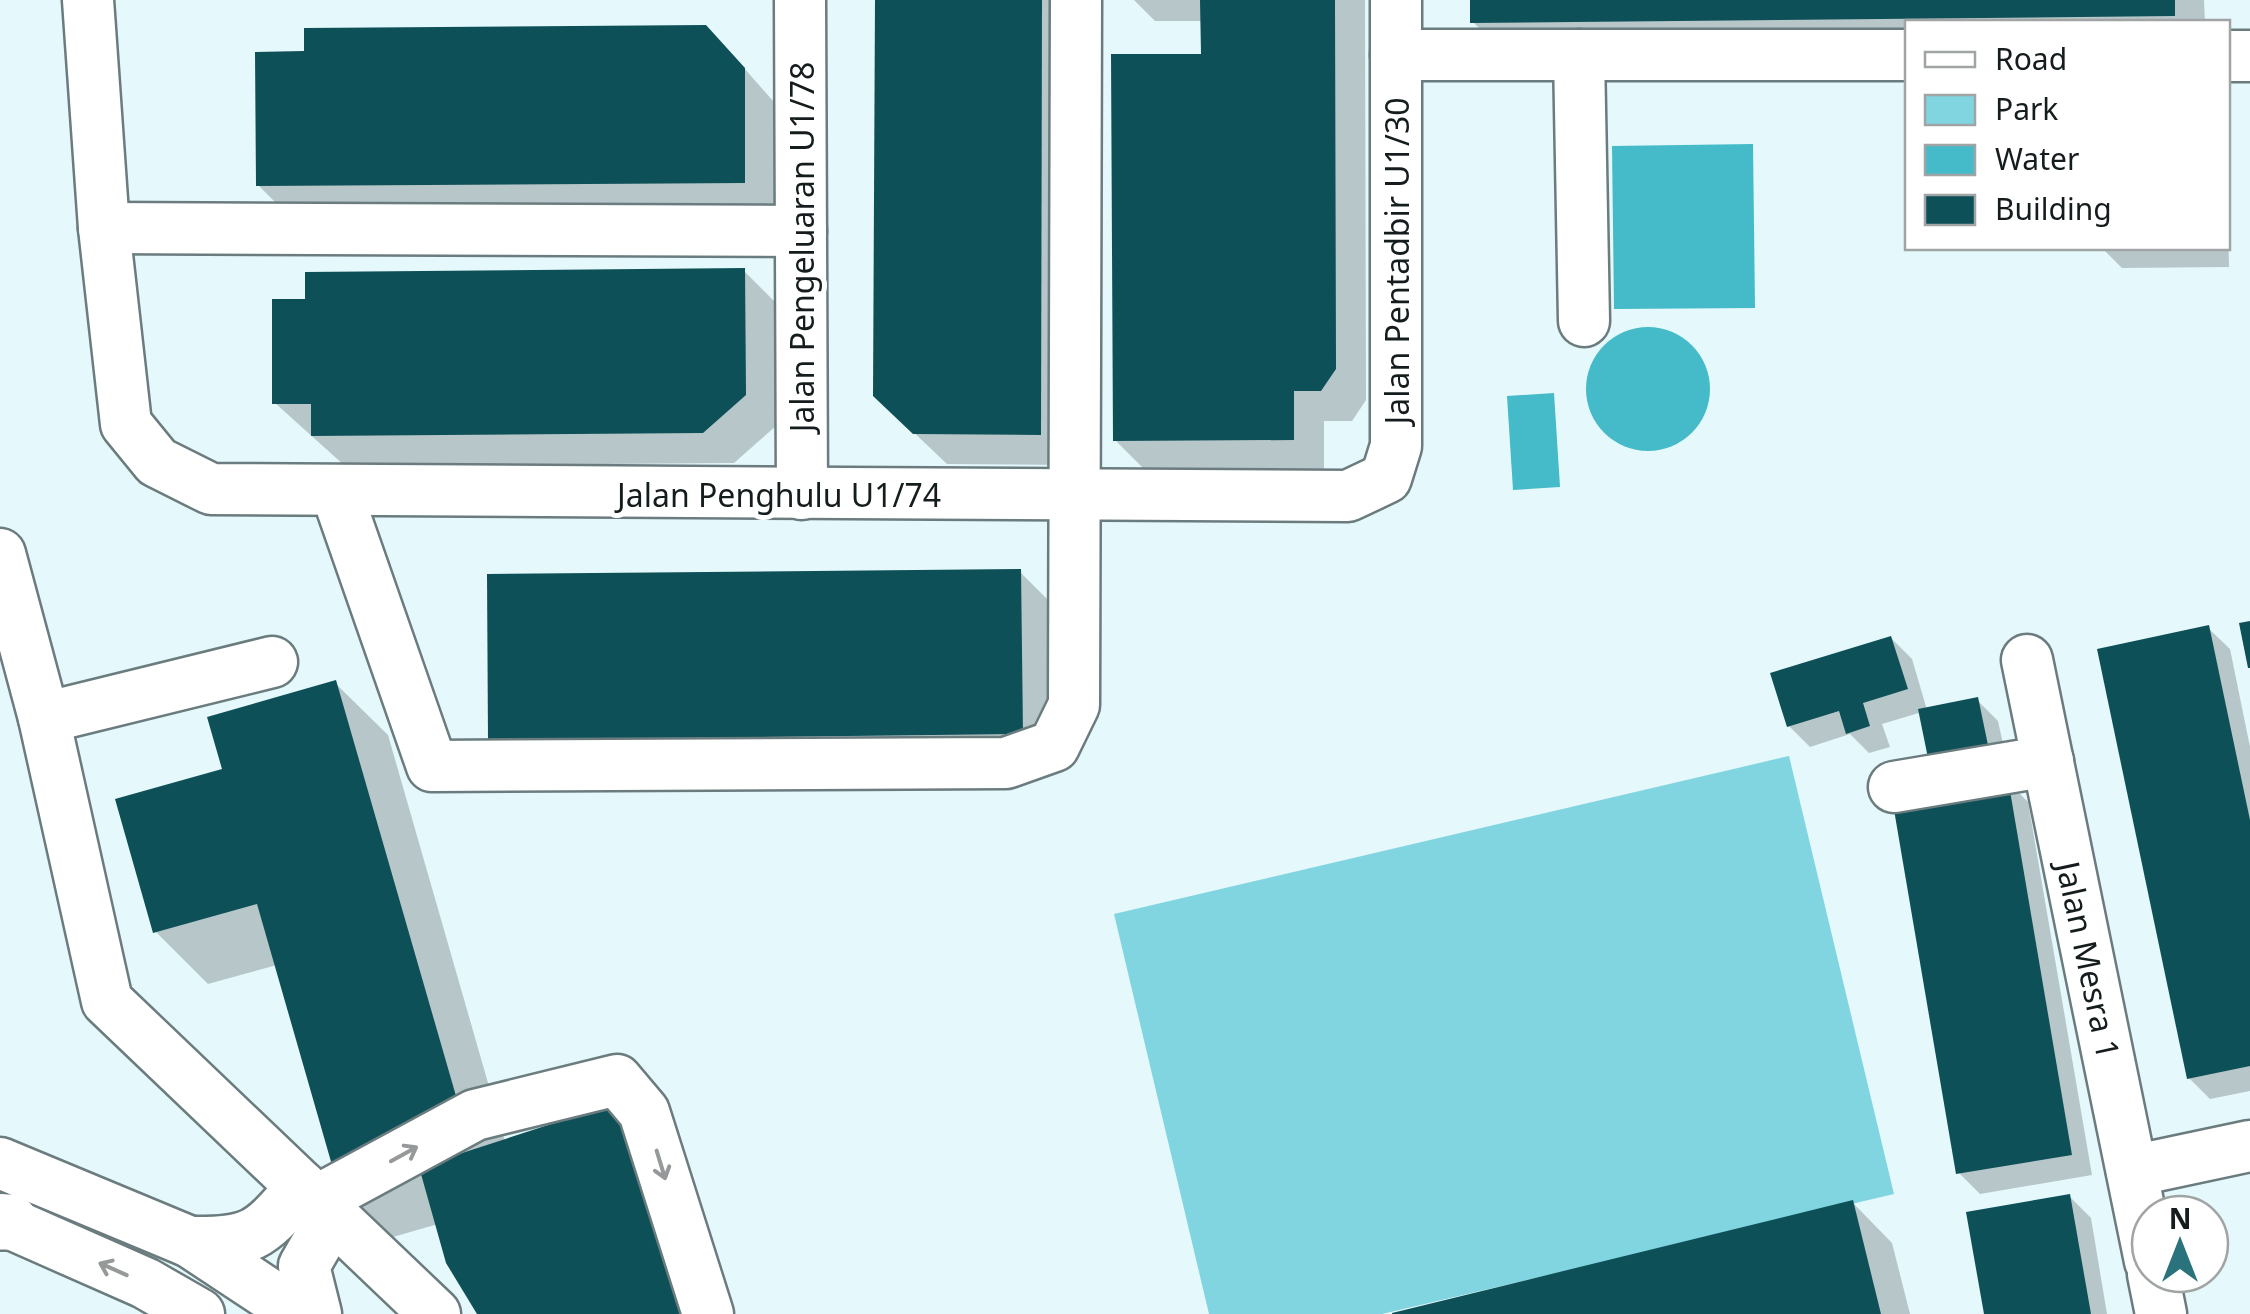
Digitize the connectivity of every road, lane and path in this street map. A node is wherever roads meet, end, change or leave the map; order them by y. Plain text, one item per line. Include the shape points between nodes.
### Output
1 (88, 0) edge
2 (800, 0) edge
3 (1076, 0) edge
4 (1396, 0) edge
5 (1396, 54) junction
6 (1579, 54) junction
7 (1905, 55) edge
8 (104, 228) junction
9 (801, 230) junction
10 (1584, 322) dead end
11 (336, 491) junction
12 (802, 494) junction
13 (1074, 495) junction
14 (1348, 496) joint
15 (0, 554) edge
16 (2027, 660) dead end
17 (272, 662) dead end
18 (44, 718) junction
19 (2048, 760) junction
20 (1894, 787) dead end
21 (2250, 1146) edge
22 (0, 1163) edge
23 (2132, 1172) junction
24 (2136, 1194) edge
25 (318, 1201) junction
26 (3, 1221) edge
27 (190, 1242) junction
28 (199, 1314) edge
29 (299, 1314) edge
30 (316, 1314) edge
31 (435, 1314) edge
32 (708, 1314) edge

1 - 8 street
2 - 9 street, Jalan Pengeluaran U1/78
3 - 13 street
4 - 5 street, Jalan Pentadbir U1/30
5 - 6 street
5 - 14 street, Jalan Pentadbir U1/30 via 1396,446 1386,478
6 - 7 street
6 - 10 street
8 - 9 street
8 - 11 street, Jalan Penghulu U1/74 via 126,424 157,462 211,490
9 - 12 street, Jalan Pengeluaran U1/78
11 - 12 street, Jalan Penghulu U1/74
11 - 13 street via 432,766 1006,763 1054,746 1074,705
12 - 13 street, Jalan Penghulu U1/74
13 - 14 street, Jalan Penghulu U1/74
15 - 18 street
16 - 19 street, Jalan Mesra 1
17 - 18 street
18 - 25 street via 106,1000
19 - 20 street
19 - 23 street, Jalan Mesra 1
21 - 23 street
22 - 27 street
23 - 24 street, Jalan Mesra 1
25 - 27 street via 260,1235
25 - 30 street via 304,1266
25 - 31 street
25 -> 32 street via 475,1116 618,1080 644,1112
28 -> 26 street
27 - 29 street

